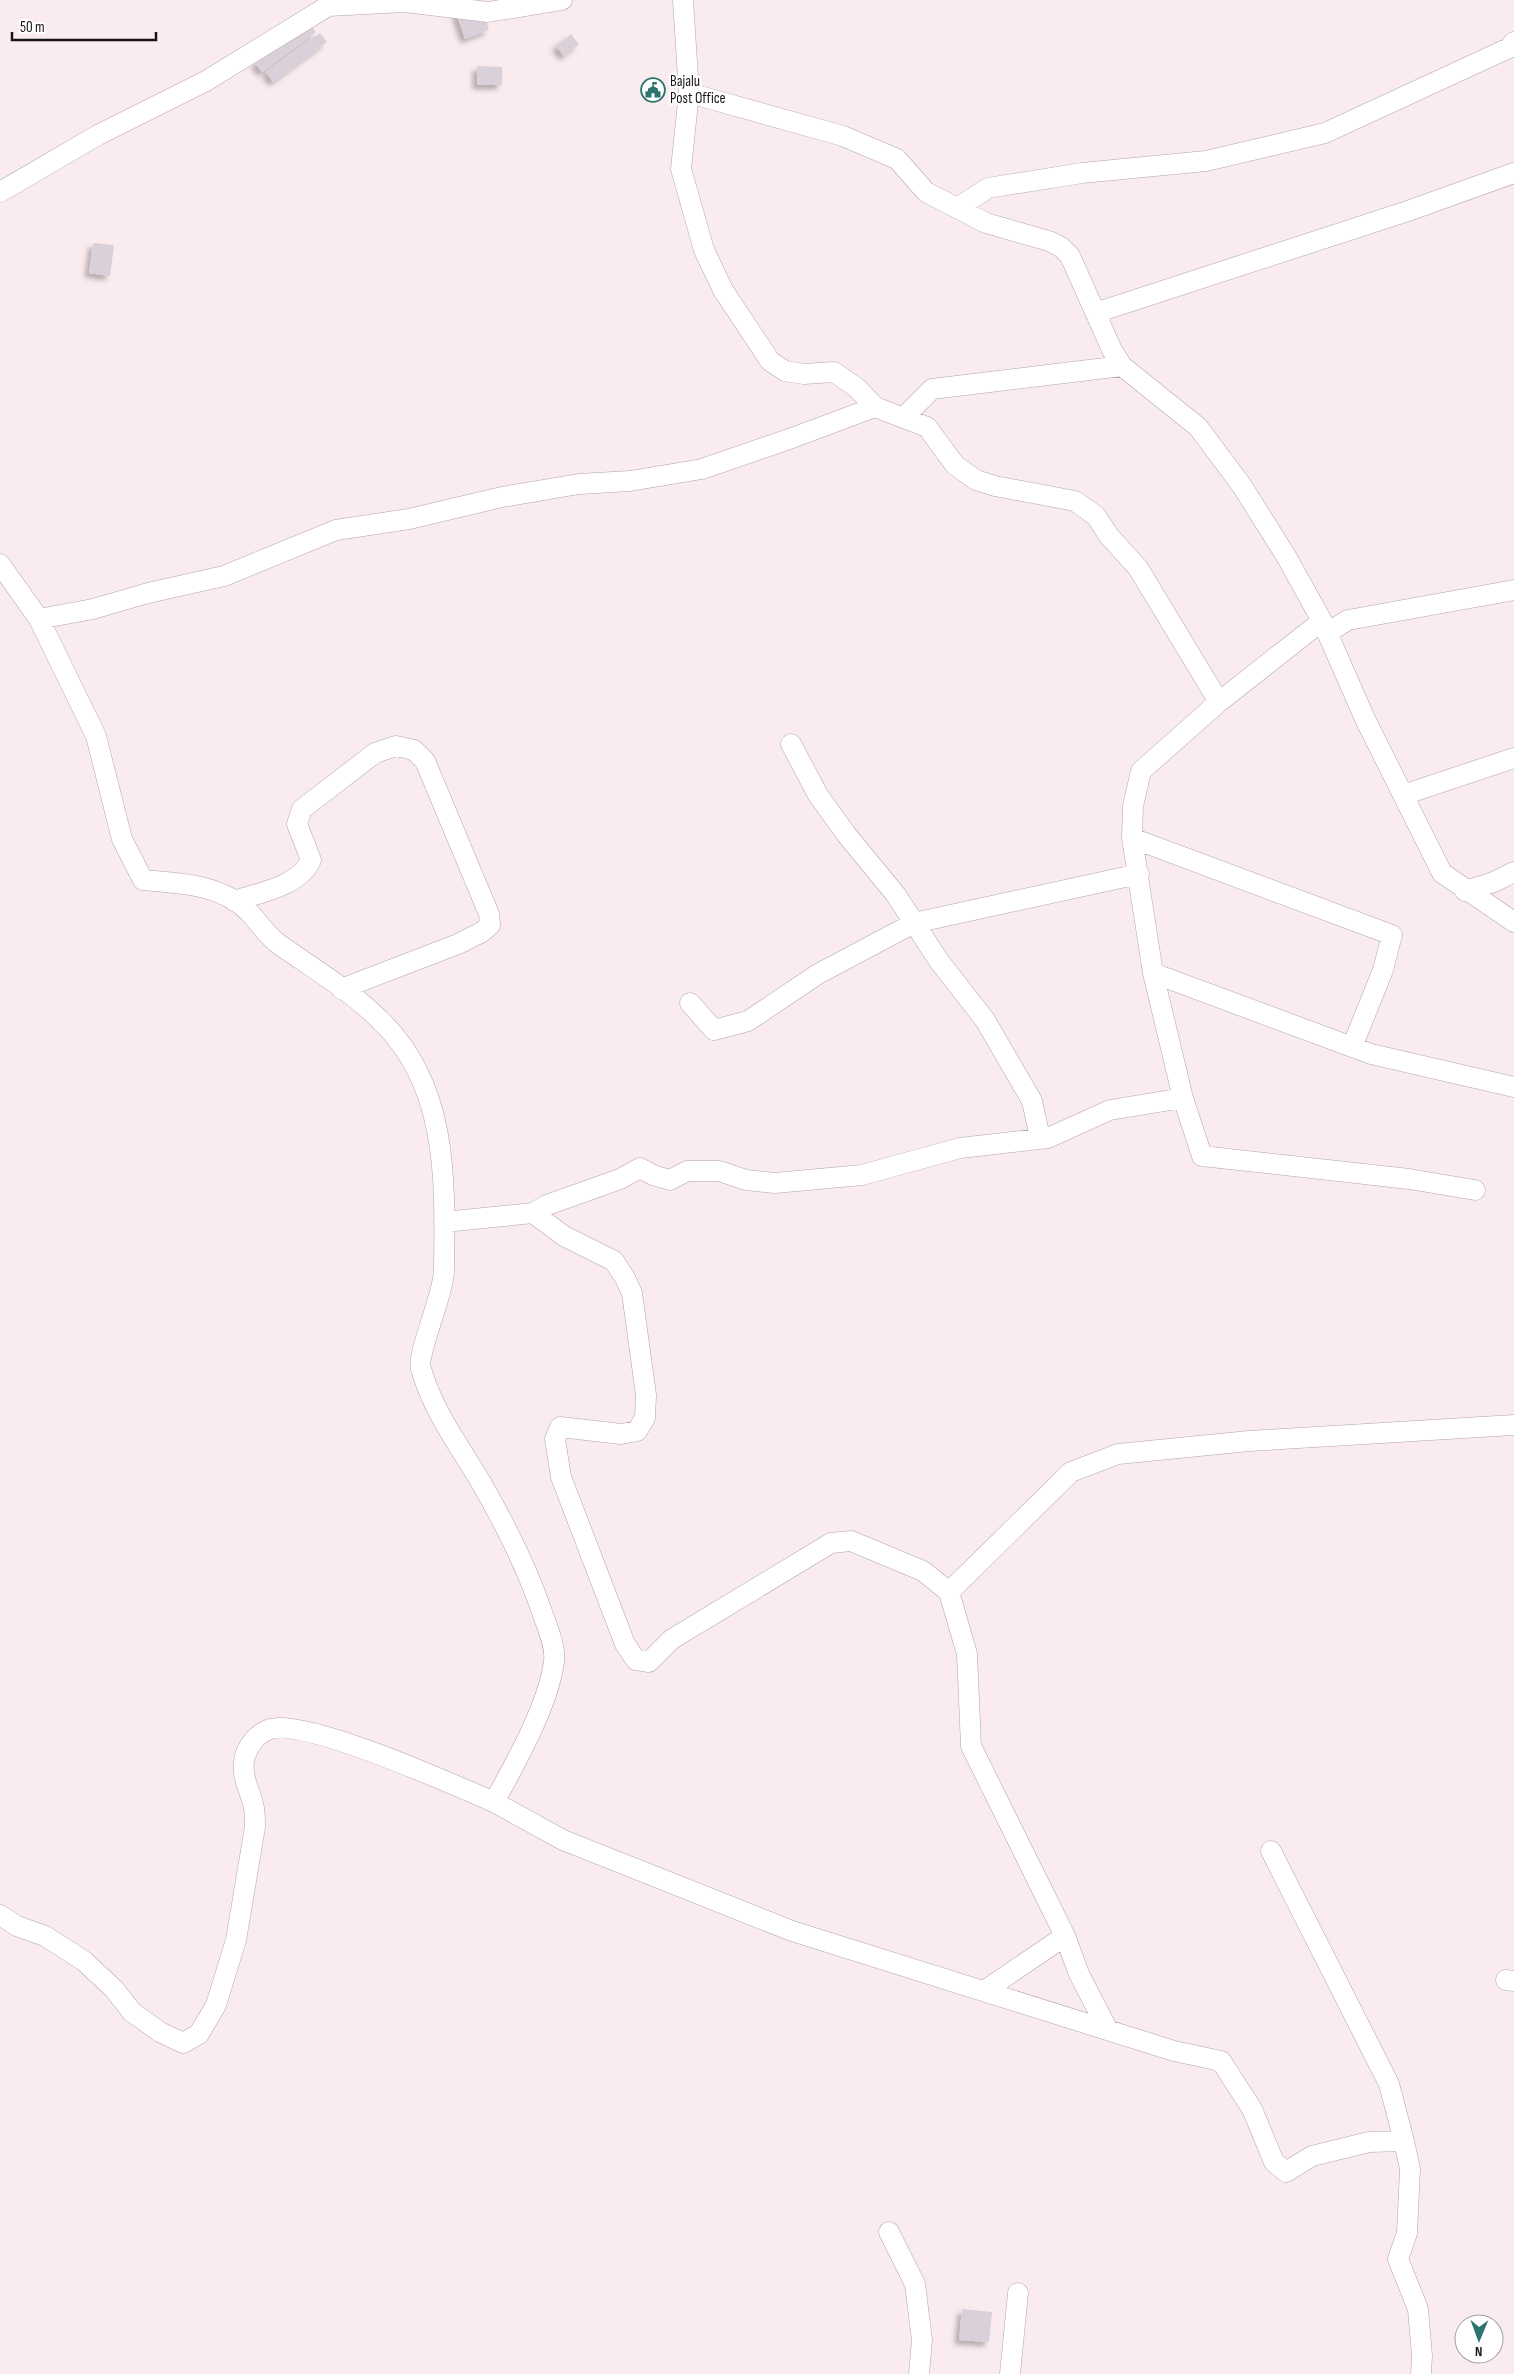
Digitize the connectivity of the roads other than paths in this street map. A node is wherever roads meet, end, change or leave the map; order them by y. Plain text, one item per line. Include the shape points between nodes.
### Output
1 (562, 0) edge
2 (683, 0) edge
3 (405, 1) edge
4 (1514, 42) edge
5 (690, 93) junction
6 (1514, 173) edge
7 (0, 192) edge
8 (957, 208) junction
9 (1096, 314) junction
10 (1122, 366) junction
11 (875, 407) junction
12 (904, 417) junction
13 (0, 564) edge
14 (1514, 590) edge
15 (39, 619) junction
16 (1324, 627) junction
17 (1219, 702) junction
18 (791, 744) dead end
19 (1514, 758) edge
20 (1403, 795) junction
21 (1132, 838) junction
22 (1514, 872) edge
23 (1139, 874) junction
24 (1465, 891) junction
25 (234, 900) junction
26 (914, 922) junction
27 (1514, 922) edge
28 (1153, 973) junction
29 (341, 988) junction
30 (690, 1003) dead end
31 (1352, 1047) junction
32 (1514, 1088) edge
33 (1183, 1098) junction
34 (1040, 1138) junction
35 (1475, 1190) dead end
36 (533, 1213) junction
37 (444, 1222) junction
38 (1514, 1425) edge
39 (949, 1592) junction
40 (494, 1802) junction
41 (1271, 1851) dead end
42 (0, 1915) edge
43 (1065, 1936) junction
44 (984, 1991) junction
45 (1108, 2030) junction
46 (1404, 2141) junction
47 (889, 2232) dead end
48 (1018, 2293) dead end
49 (919, 2374) edge
50 (1010, 2374) edge
51 (1421, 2374) edge

1 - 3 street via 488,12
2 - 5 street
3 - 7 street via 328,6 206,81 98,135
4 - 8 street via 1509,48 1325,133 1206,160 1082,173 988,188
5 - 8 street via 843,136 897,159 926,192
5 - 11 street via 681,169 704,250 722,290 770,362 785,371 804,374 834,372 857,388
6 - 9 street
8 - 9 street via 986,224 1061,247 1070,256
9 - 10 street
10 - 12 street via 932,389
10 - 16 street via 1198,428 1242,486 1286,556
11 - 12 street
11 - 15 street via 702,469 630,481 579,484 502,497 409,519 336,530 224,576
12 - 17 street via 927,428 955,465 976,480 1075,501 1096,516 1138,568
13 - 15 street
14 - 16 street
15 - 25 street via 96,736 122,839 143,880 188,884 223,893
16 - 17 street
16 - 20 street
17 - 21 street via 1141,771 1133,806
18 - 26 street via 824,803
19 - 20 street
20 - 24 street via 1442,873
21 - 23 street
21 - 31 street via 1392,935 1384,970
22 - 24 street
23 - 26 street
23 - 28 street
24 - 27 street
25 - 29 street via 248,911 271,939
25 - 29 street via 293,880 307,870 312,860 297,824 302,808 375,753 396,746 414,750 424,761 489,914 490,925 458,944
26 - 30 street via 818,974 748,1021 714,1030
26 - 34 street via 939,961 985,1020 1012,1064 1032,1101
28 - 31 street
28 - 33 street
29 - 37 street via 380,1020 408,1052 430,1098 441,1152
31 - 32 street
33 - 34 street via 1110,1110 1071,1129
33 - 35 street via 1202,1156 1408,1178
34 - 36 street via 960,1148 862,1175 775,1183 746,1180 719,1171 687,1171 670,1180 640,1168
36 - 37 street
36 - 39 street via 564,1236 614,1261 632,1293 642,1360 645,1418 637,1431 620,1434 560,1427 555,1439 561,1476 625,1644 636,1660 649,1662 672,1639 831,1543 851,1541 923,1571
37 - 40 street via 444,1280 419,1365 436,1410 478,1477 523,1562 549,1632 554,1659 548,1687 519,1758
38 - 39 street via 1118,1454 1071,1472
39 - 43 street via 967,1654 971,1746
40 - 42 street via 419,1769 333,1739 286,1728 260,1734 251,1744 242,1772 254,1808 255,1827 236,1940 216,2005 199,2034 183,2043 160,2032 132,2012 84,1961 45,1936 17,1926
40 - 44 street via 563,1840 792,1931
41 - 46 street via 1389,2084
43 - 44 street
43 - 45 street via 1079,1974
44 - 45 street
45 - 46 street via 1174,2051 1221,2061 1252,2108 1274,2162 1286,2172 1312,2156 1369,2142
46 - 51 street via 1410,2170 1409,2196 1407,2233 1398,2259 1418,2309
47 - 49 street via 915,2284 922,2340
48 - 50 street

